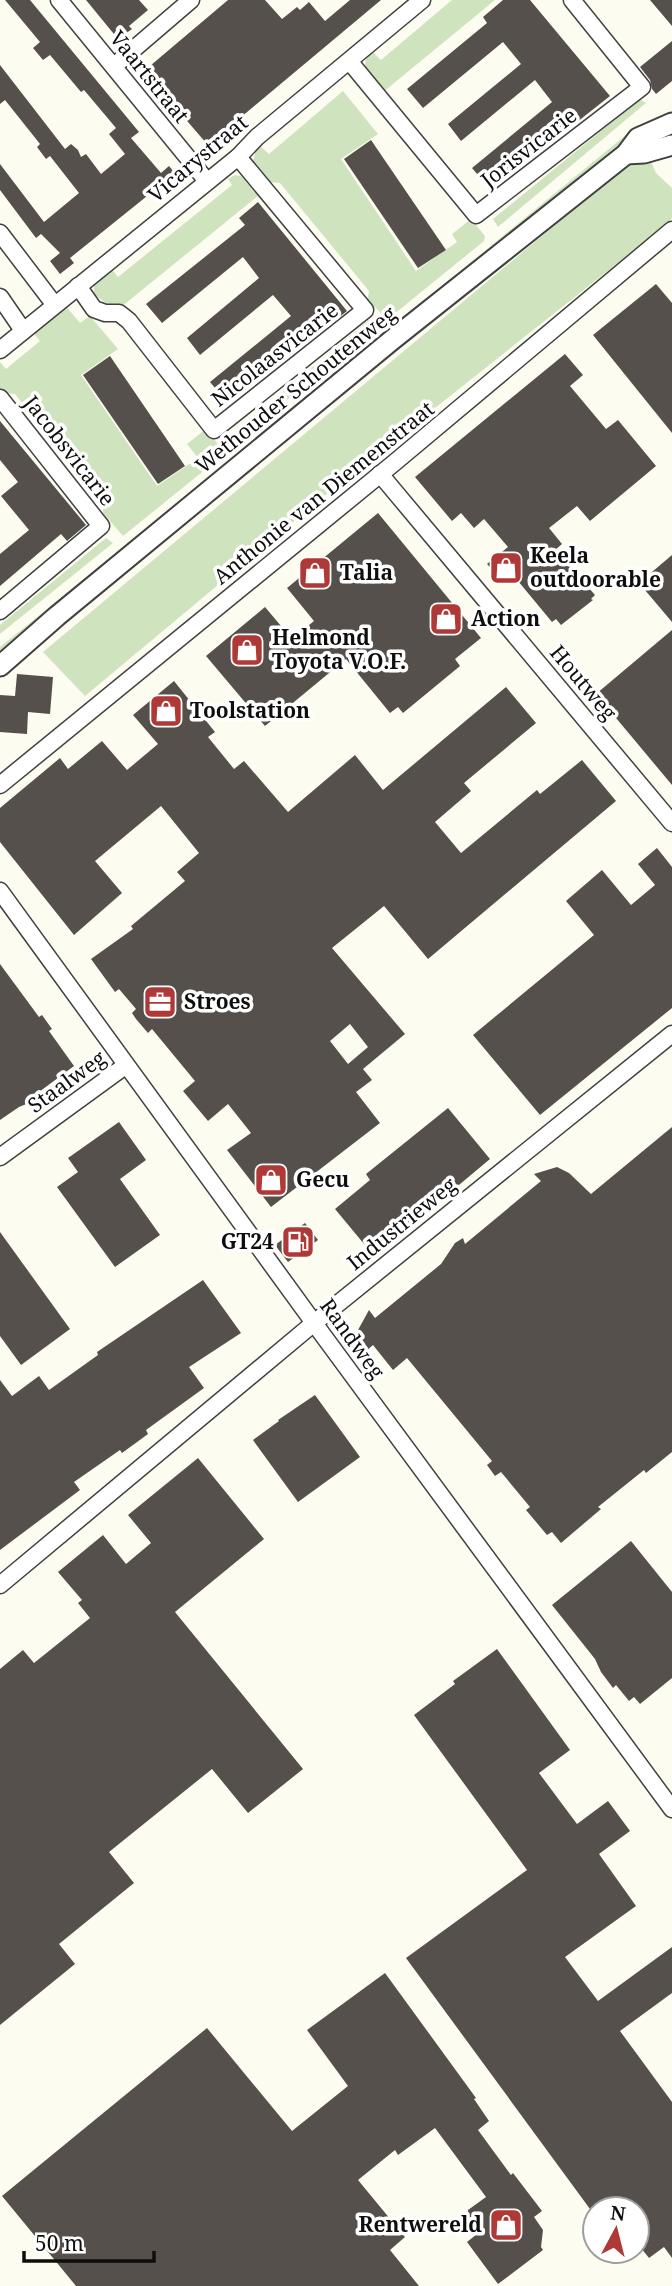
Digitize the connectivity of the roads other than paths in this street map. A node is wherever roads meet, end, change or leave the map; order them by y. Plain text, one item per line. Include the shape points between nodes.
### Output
1 (59, 0) edge
2 (191, 0) edge
3 (422, 0) edge
4 (572, 0) edge
5 (350, 62) junction
6 (114, 66) junction
7 (672, 123) edge
8 (672, 145) edge
9 (626, 154) junction
10 (238, 157) junction
11 (206, 180) junction
12 (672, 230) edge
13 (0, 233) edge
14 (78, 286) junction
15 (0, 298) edge
16 (54, 304) junction
17 (22, 329) junction
18 (0, 350) edge
19 (0, 398) edge
20 (380, 474) junction
21 (0, 611) edge
22 (0, 666) edge
23 (0, 785) edge
24 (672, 823) edge
25 (0, 891) edge
26 (672, 1034) edge
27 (125, 1066) junction
28 (0, 1157) edge
29 (314, 1323) junction
30 (0, 1585) edge
31 (672, 1809) edge

1 - 6 street, Vaartstraat
2 - 6 street
3 - 5 street, Vicarystraat
4 - 5 street, Jorisvicarie via 642,87 476,215
5 - 10 street, Vicarystraat
6 - 11 street, Vaartstraat
7 - 9 street, Wethouder Schoutenweg via 638,138
8 - 9 street, Wethouder Schoutenweg
9 - 22 street, Wethouder Schoutenweg via 383,348
10 - 11 street, Vicarystraat
10 - 14 street, Nicolaasvicarie via 365,310 214,430 130,321 119,313 94,309
11 - 14 street, Vicarystraat
12 - 20 street, Anthonie van Diemenstraat
13 - 16 street
14 - 16 street, Vicarystraat
15 - 17 street
16 - 17 street, Vicarystraat
17 - 18 street, Vicarystraat
19 - 21 street, Jacobsvicarie via 101,526
20 - 23 street, Anthonie van Diemenstraat
20 - 24 street, Houtweg
25 - 27 street, Randweg
26 - 29 street, Industrieweg
27 - 28 street, Staalweg
27 - 29 street, Randweg
29 - 30 street, Industrieweg
29 - 31 street, Randweg

